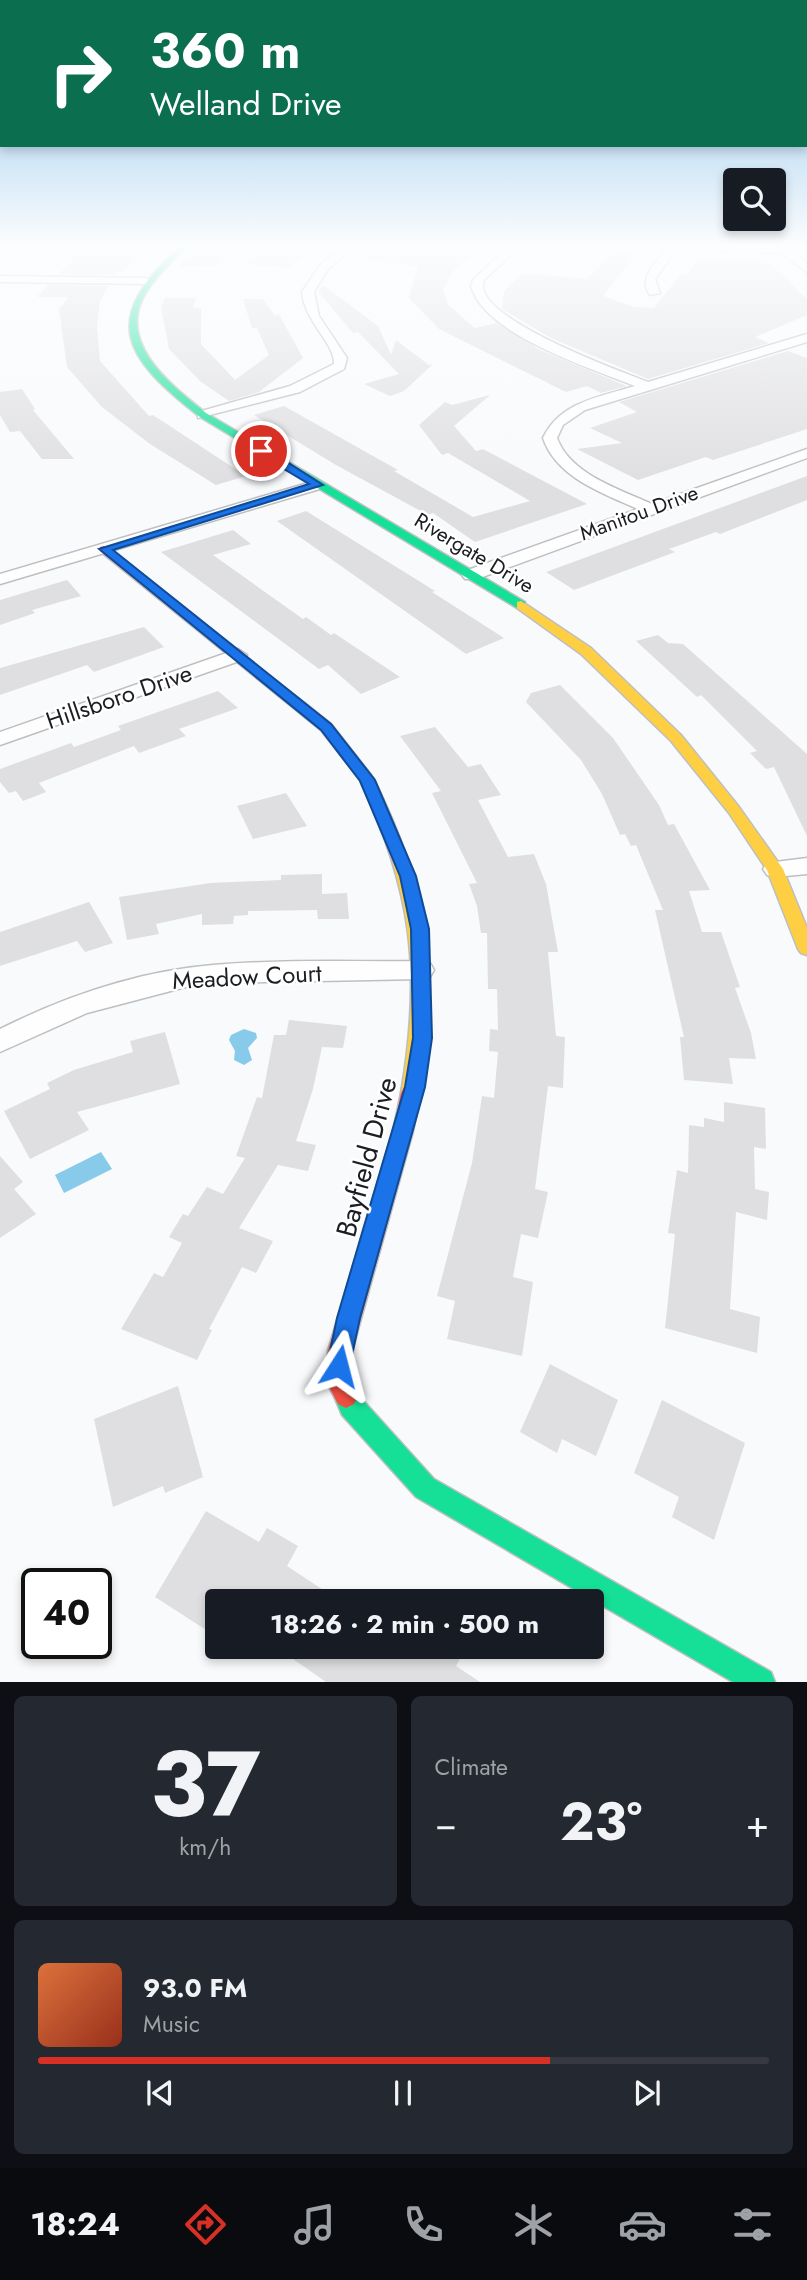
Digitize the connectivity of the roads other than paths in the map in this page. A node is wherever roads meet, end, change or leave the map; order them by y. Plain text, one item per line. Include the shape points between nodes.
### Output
1 (132, 325) edge
2 (318, 325) edge
3 (511, 325) edge
4 (807, 338) edge
5 (648, 387) junction
6 (203, 415) junction
7 (807, 453) edge
8 (318, 485) junction
9 (648, 508) junction
10 (104, 549) junction
11 (471, 575) junction
12 (0, 579) edge
13 (238, 655) junction
14 (0, 739) edge
15 (807, 866) edge
16 (775, 869) junction
17 (807, 949) edge
18 (421, 970) junction
19 (0, 1041) edge
20 (761, 1682) edge

1 - 6 street, Rivergate Drive via 135,347 159,382
2 - 6 street via 339,351 340,366 295,388
3 - 5 street
4 - 5 street
5 - 9 street via 571,412 550,429 549,439 551,450 571,469
6 - 8 street, Rivergate Drive
7 - 9 street, Manitou Drive
8 - 10 street
8 - 11 street, Rivergate Drive
9 - 11 street, Manitou Drive
10 - 12 street
10 - 13 street, Bayfield Drive
11 - 16 street, Rivergate Drive via 547,622 639,699 711,778
13 - 14 street, Hillsboro Drive
13 - 18 street, Bayfield Drive via 326,727 367,780 394,838 416,905
15 - 16 street
16 - 17 street, Rivergate Drive
18 - 19 street, Meadow Court via 183,978 109,994
18 - 20 street, Bayfield Drive via 422,1038 415,1087 348,1318 338,1381 372,1433 425,1488

